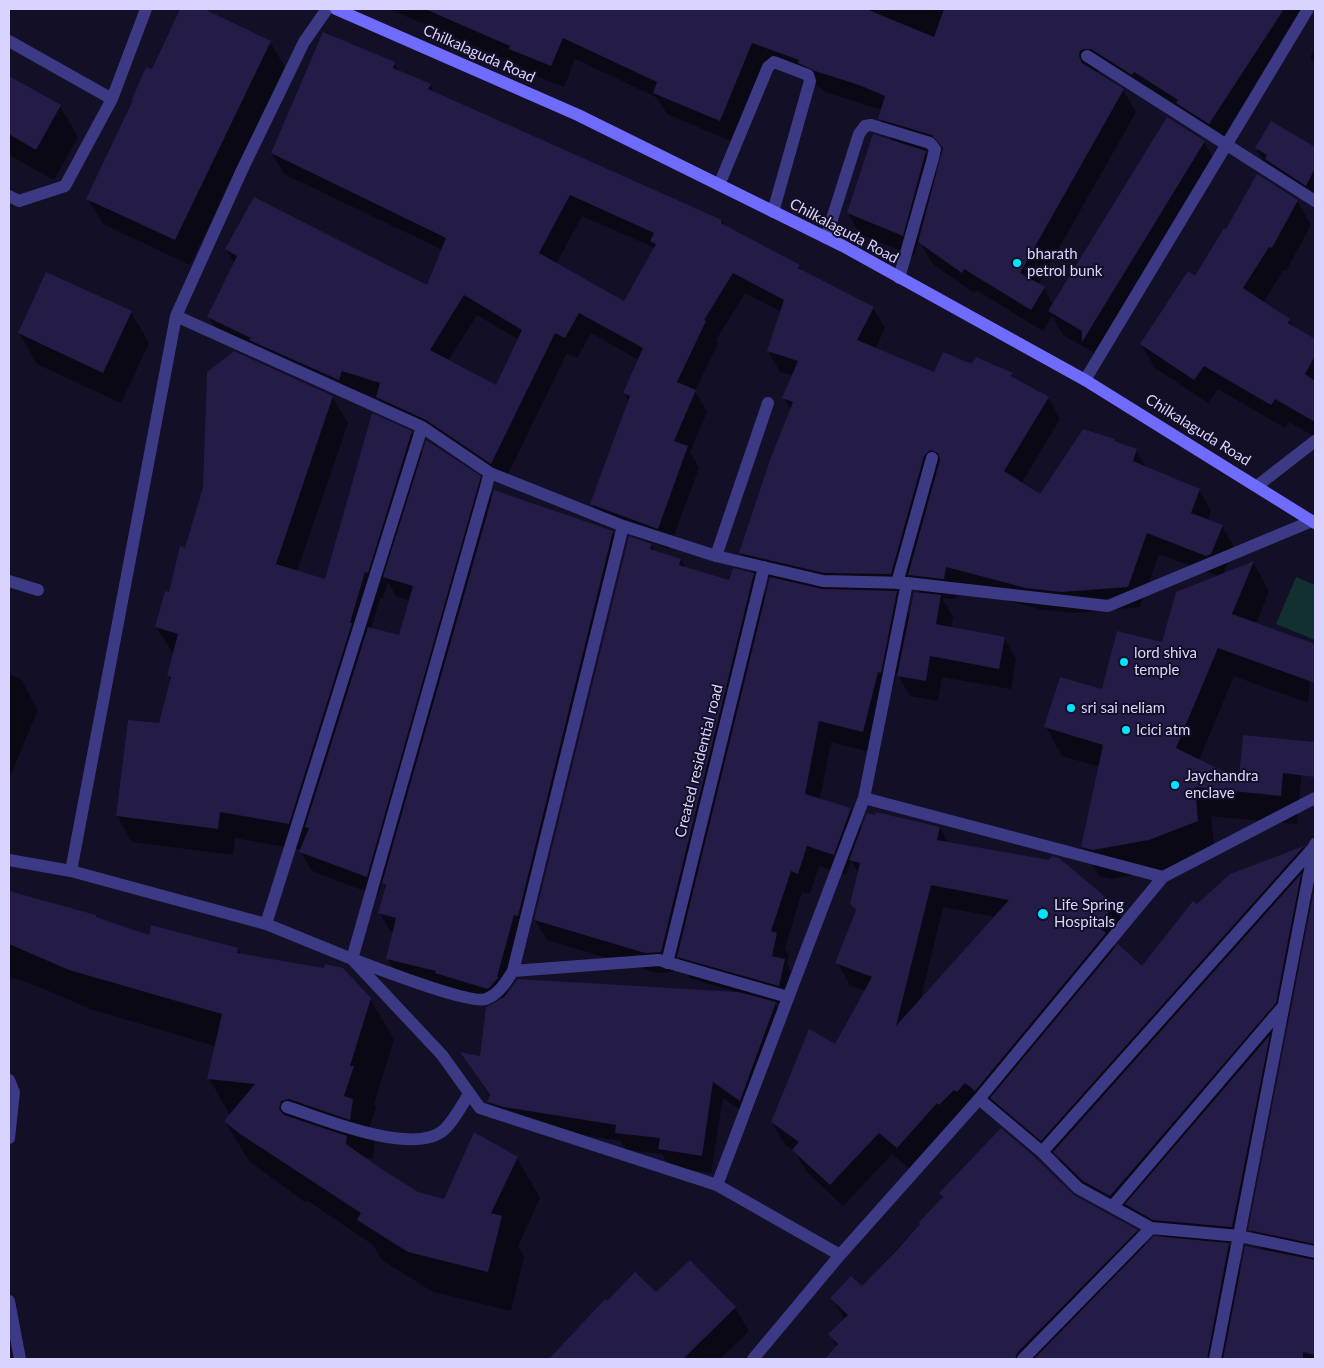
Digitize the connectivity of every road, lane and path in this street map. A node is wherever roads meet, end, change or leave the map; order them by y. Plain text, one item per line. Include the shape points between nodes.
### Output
1 (146, 9) edge
2 (327, 9) edge
3 (336, 9) edge
4 (1308, 9) edge
5 (9, 41) edge
6 (1087, 56) dead end
7 (112, 98) junction
8 (1227, 147) junction
9 (719, 185) junction
10 (9, 196) edge
11 (1315, 201) edge
12 (772, 212) junction
13 (826, 238) junction
14 (899, 278) junction
15 (176, 316) junction
16 (1085, 380) junction
17 (768, 403) dead end
18 (422, 427) junction
19 (1315, 441) edge
20 (932, 458) dead end
21 (490, 473) junction
22 (1257, 486) junction
23 (1314, 522) edge
24 (623, 526) junction
25 (716, 556) junction
26 (764, 568) junction
27 (9, 581) edge
28 (902, 583) junction
29 (38, 590) dead end
30 (864, 798) junction
31 (1315, 798) edge
32 (1315, 845) edge
33 (9, 860) edge
34 (72, 871) junction
35 (1163, 877) junction
36 (266, 924) junction
37 (352, 959) junction
38 (666, 963) junction
39 (513, 972) junction
40 (788, 997) junction
41 (1282, 1008) junction
42 (9, 1080) edge
43 (469, 1094) junction
44 (979, 1098) junction
45 (287, 1107) dead end
46 (9, 1138) edge
47 (1042, 1152) junction
48 (717, 1185) junction
49 (1113, 1206) junction
50 (1151, 1228) junction
51 (1239, 1236) junction
52 (1315, 1252) edge
53 (840, 1255) junction
54 (9, 1301) edge
55 (20, 1359) edge
56 (753, 1359) edge
57 (1023, 1359) edge
58 (1215, 1359) edge

1 - 7 street
2 - 15 street via 304,42
3 - 9 main road, Chilkalaguda Road via 578,115
4 - 8 street
5 - 7 street
6 - 8 street
7 - 10 street via 64,186 19,201
8 - 11 street
8 - 16 street
9 - 12 main road, Chilkalaguda Road
9 - 12 street via 768,67 774,62 808,75 810,81
12 - 13 main road, Chilkalaguda Road
13 - 14 main road, Chilkalaguda Road
13 - 14 street via 859,134 865,126 930,143 935,149 933,158
14 - 16 main road, Chilkalaguda Road
15 - 18 street
15 - 34 street
16 - 22 main road, Chilkalaguda Road
17 - 25 street
18 - 21 street
18 - 36 street
19 - 22 street
20 - 28 street
21 - 24 street
21 - 37 street
22 - 23 main road, Chilkalaguda Road
23 - 28 street via 1108,606
24 - 25 street
24 - 39 street
25 - 26 street
26 - 28 street via 823,581
26 - 38 street, Created residential road
27 - 29 street
28 - 30 street
30 - 35 street
30 - 40 street
31 - 35 street
32 - 41 street
32 - 47 street
33 - 34 street
34 - 36 street
35 - 44 street
36 - 37 street
37 - 39 street via 464,997 485,999 503,987
37 - 43 street via 442,1055
38 - 39 street via 659,960
38 - 40 street
40 - 48 street
41 - 49 street
41 - 51 street
42 - 46 street via 14,1092
43 - 45 street via 444,1130 410,1139 384,1138
43 - 48 street via 480,1108
44 - 47 street
44 - 53 street
47 - 49 street via 1078,1188
48 - 53 street
49 - 50 street
50 - 51 street
50 - 57 street
51 - 52 street
51 - 58 street
53 - 56 street
54 - 55 street

